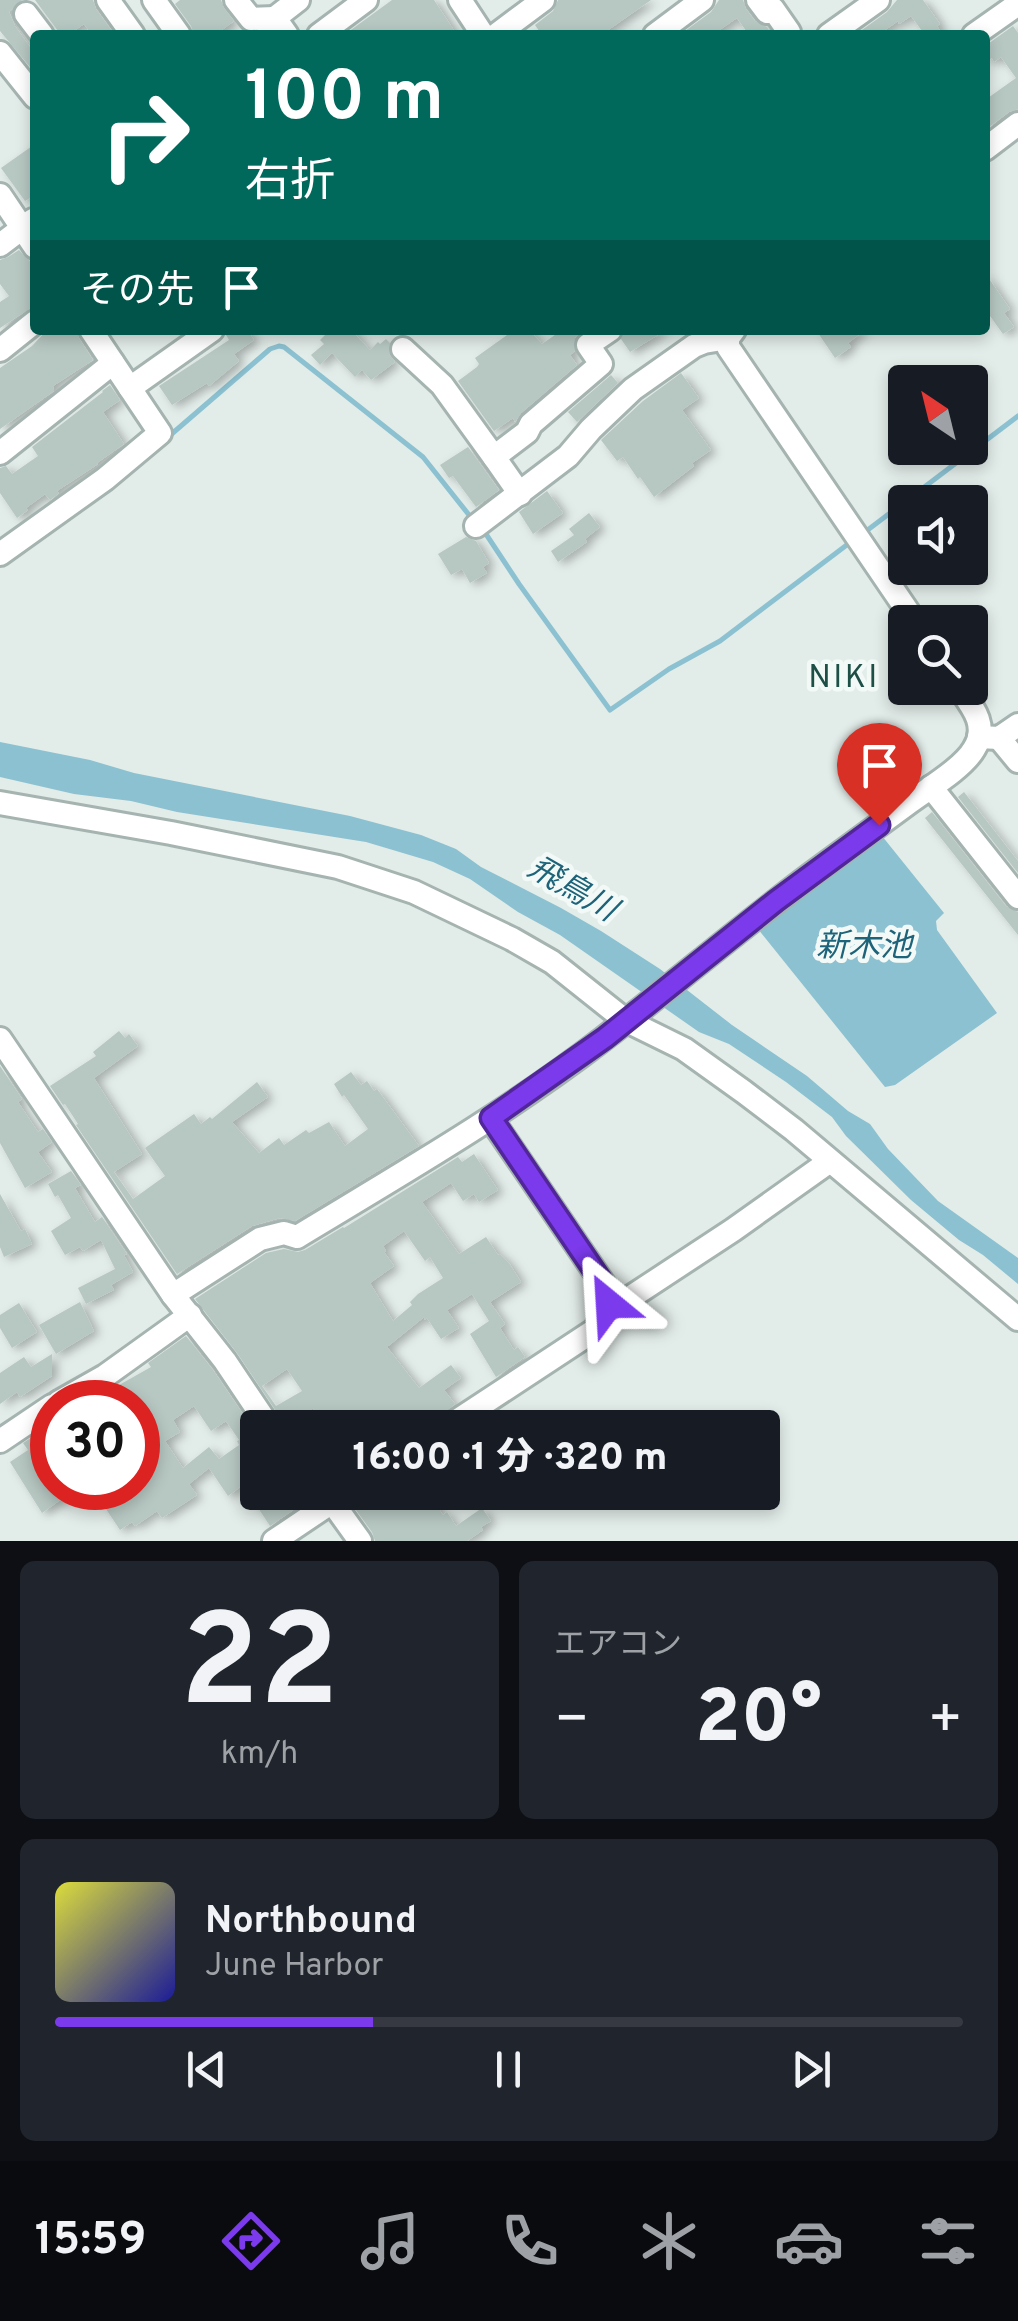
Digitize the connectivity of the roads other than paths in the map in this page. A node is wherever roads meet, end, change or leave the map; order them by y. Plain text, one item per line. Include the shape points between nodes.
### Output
1 (108, 0) edge
2 (154, 0) edge
3 (236, 0) edge
4 (298, 0) edge
5 (366, 0) edge
6 (460, 0) edge
7 (544, 0) edge
8 (702, 0) edge
9 (758, 0) edge
10 (878, 0) edge
11 (1018, 4) edge
12 (26, 14) dead end
13 (281, 26) edge
14 (343, 28) edge
15 (38, 30) edge
16 (129, 30) edge
17 (175, 30) edge
18 (480, 30) edge
19 (503, 30) edge
20 (662, 30) edge
21 (788, 30) edge
22 (836, 30) edge
23 (981, 30) edge
24 (0, 53) edge
25 (30, 91) edge
26 (1018, 124) edge
27 (990, 145) edge
28 (17, 220) edge
29 (0, 245) edge
30 (30, 326) edge
31 (93, 335) edge
32 (205, 335) edge
33 (603, 335) edge
34 (718, 337) edge
35 (402, 349) dead end
36 (0, 350) edge
37 (113, 363) junction
38 (130, 388) junction
39 (0, 453) edge
40 (494, 457) junction
41 (520, 494) junction
42 (476, 526) dead end
43 (0, 554) edge
44 (903, 605) edge
45 (971, 705) edge
46 (999, 733) edge
47 (1018, 761) edge
48 (931, 787) junction
49 (0, 803) edge
50 (1018, 898) edge
51 (628, 1017) junction
52 (0, 1039) edge
53 (491, 1118) junction
54 (830, 1160) junction
55 (173, 1295) junction
56 (609, 1304) junction
57 (190, 1315) junction
58 (1018, 1319) edge
59 (97, 1380) edge
60 (258, 1410) edge
61 (473, 1410) edge
62 (30, 1421) edge
63 (0, 1441) edge
64 (315, 1510) edge
65 (337, 1510) edge
66 (274, 1541) edge
67 (360, 1541) edge

1 - 16 street
2 - 17 street
3 - 13 street via 251,20
4 - 13 street
5 - 14 street
6 - 18 street
7 - 19 street
8 - 20 street
9 - 21 street
10 - 22 street
11 - 23 street
12 - 15 street
24 - 25 street
26 - 27 street
28 - 29 street
30 - 36 street
31 - 37 street
32 - 38 street
33 - 40 street via 588,345 601,364
34 - 41 street via 633,388 568,456
34 - 44 street
35 - 40 street via 442,385
37 - 38 street
37 - 39 street
38 - 43 street via 160,433
40 - 41 street
41 - 42 street
45 - 46 street via 980,728
46 - 47 street
46 - 48 street
48 - 50 street
48 - 51 street
49 - 51 street via 338,866 414,892 512,939
51 - 53 street
51 - 54 street via 684,1049
52 - 55 street
53 - 55 street via 297,1237 284,1233 260,1240
53 - 56 street via 604,1285
54 - 56 street via 688,1260
54 - 58 street
55 - 57 street
56 - 61 street via 595,1330
57 - 59 street
57 - 60 street
62 - 63 street
64 - 66 street
65 - 67 street

